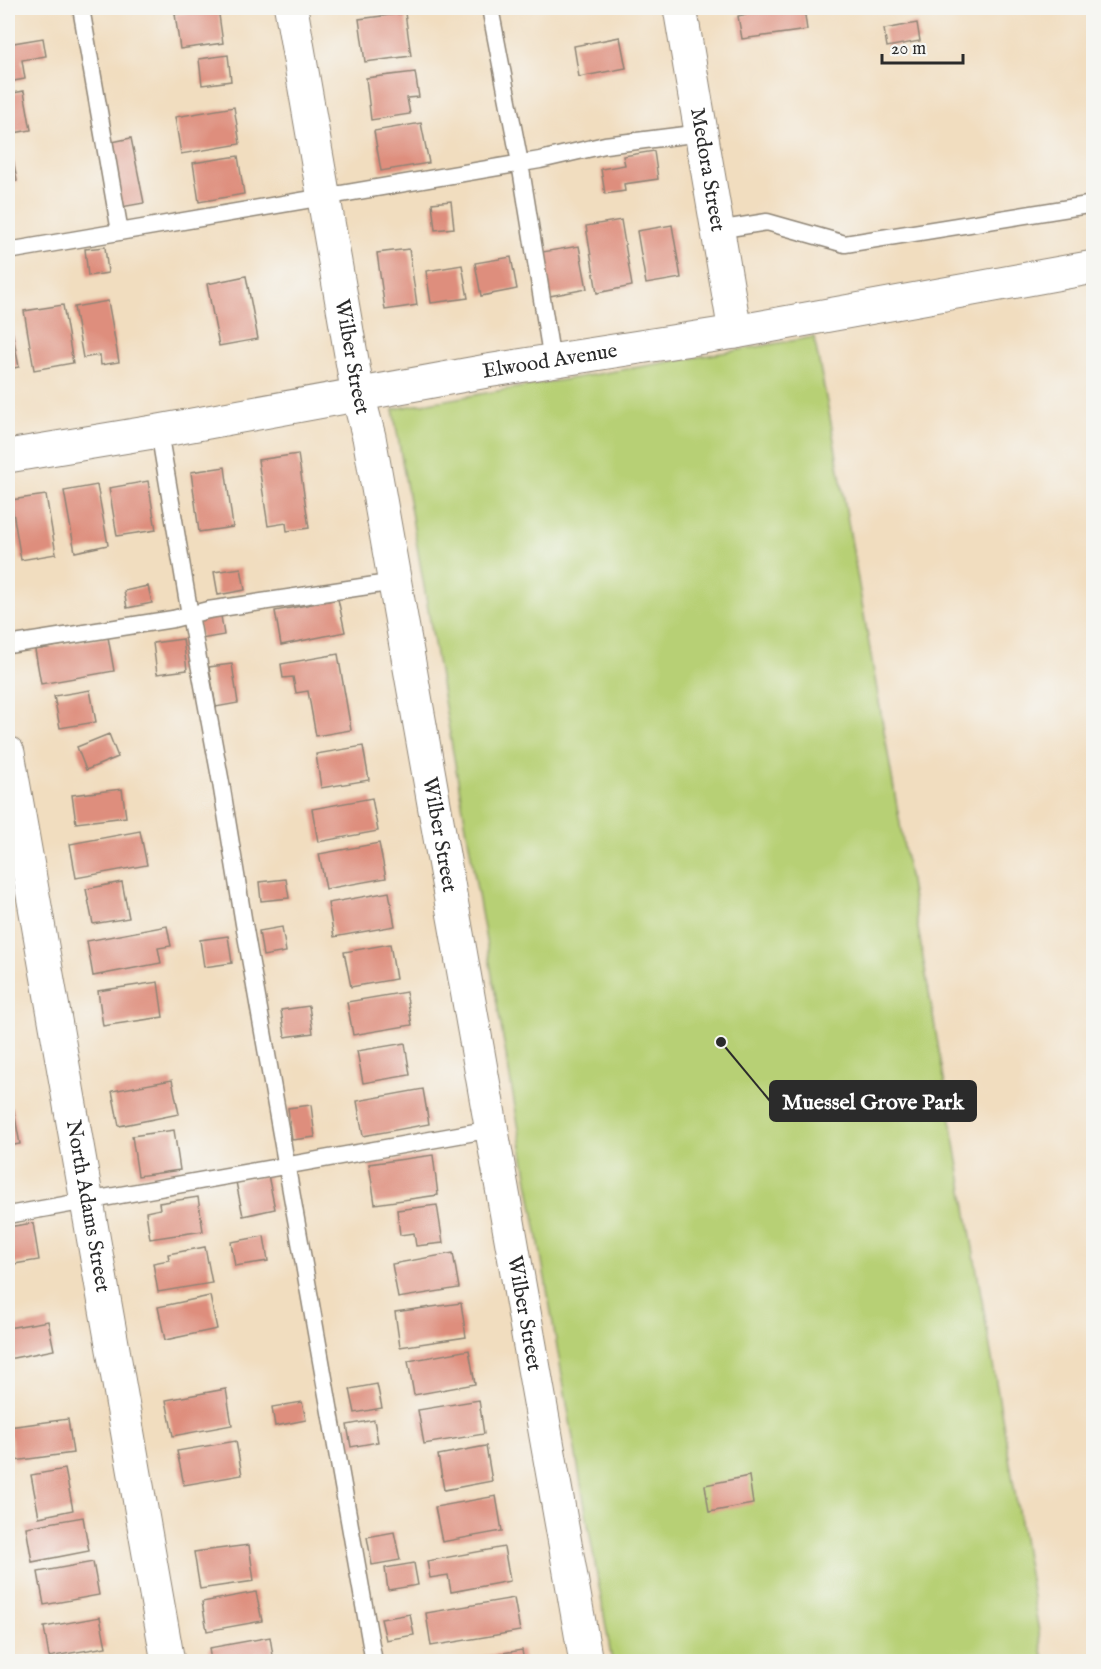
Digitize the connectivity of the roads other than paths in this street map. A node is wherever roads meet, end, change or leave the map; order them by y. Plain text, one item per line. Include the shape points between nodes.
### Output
1 (81, 8) edge
2 (291, 8) edge
3 (490, 8) edge
4 (680, 8) edge
5 (701, 133) junction
6 (520, 163) junction
7 (323, 198) junction
8 (1094, 204) edge
9 (717, 230) junction
10 (120, 232) junction
11 (8, 251) edge
12 (1094, 267) edge
13 (735, 332) junction
14 (552, 361) junction
15 (358, 395) junction
16 (159, 430) junction
17 (8, 456) edge
18 (395, 582) junction
19 (190, 615) junction
20 (8, 645) edge
21 (8, 753) edge
22 (492, 1129) junction
23 (287, 1165) junction
24 (87, 1200) junction
25 (8, 1215) edge
26 (168, 1662) edge
27 (374, 1662) edge
28 (586, 1662) edge

1 - 10 lane
2 - 7 street, Wilber Street
3 - 6 lane
4 - 5 street, Medora Street
5 - 6 lane via 605,145
5 - 9 street, Medora Street
6 - 7 lane
6 - 14 lane
7 - 10 lane
7 - 15 street, Wilber Street
8 - 9 lane via 845,244 767,222
9 - 13 street, Medora Street
10 - 11 lane
12 - 13 street, Elwood Avenue
13 - 14 street, Elwood Avenue
14 - 15 street, Elwood Avenue
15 - 16 street, Elwood Avenue
15 - 18 street, Wilber Street
16 - 17 street, Elwood Avenue
16 - 19 lane
18 - 19 lane
18 - 22 street, Wilber Street
19 - 20 lane
19 - 23 lane
21 - 24 street, North Adams Street
22 - 23 lane
22 - 28 street, Wilber Street
23 - 24 lane
23 - 27 lane
24 - 25 lane
24 - 26 street, North Adams Street

